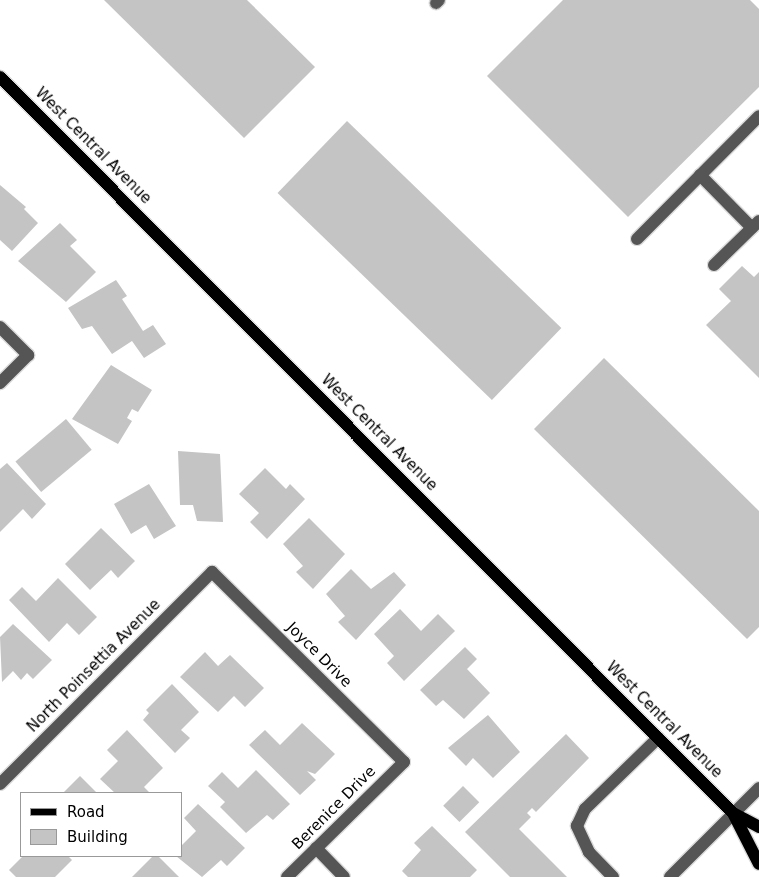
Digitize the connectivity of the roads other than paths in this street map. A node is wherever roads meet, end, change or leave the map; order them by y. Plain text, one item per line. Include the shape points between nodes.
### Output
1 (0, 77) edge
2 (759, 116) edge
3 (700, 175) junction
4 (755, 224) edge
5 (637, 239) dead end
6 (714, 265) dead end
7 (0, 327) edge
8 (0, 383) edge
9 (212, 572) joint
10 (658, 738) junction
11 (404, 762) joint
12 (0, 784) edge
13 (759, 788) edge
14 (734, 813) junction
15 (759, 827) edge
16 (316, 848) junction
17 (759, 864) edge
18 (287, 877) edge
19 (344, 877) edge
20 (613, 877) edge
21 (670, 877) edge

1 - 10 main road, West Central Avenue
2 - 3 street
3 - 4 street
3 - 5 street
4 - 6 street
7 - 8 street via 28,355
9 - 11 street, Joyce Drive
9 - 12 street, North Poinsettia Avenue
10 - 14 main road, West Central Avenue
10 - 20 street via 585,810 576,826 589,852
11 - 16 street, Berenice Drive
13 - 14 street
14 - 15 main road, West Central Avenue
14 - 17 main road, West Central Avenue
14 - 21 street
16 - 18 street, Berenice Drive
16 - 19 street

